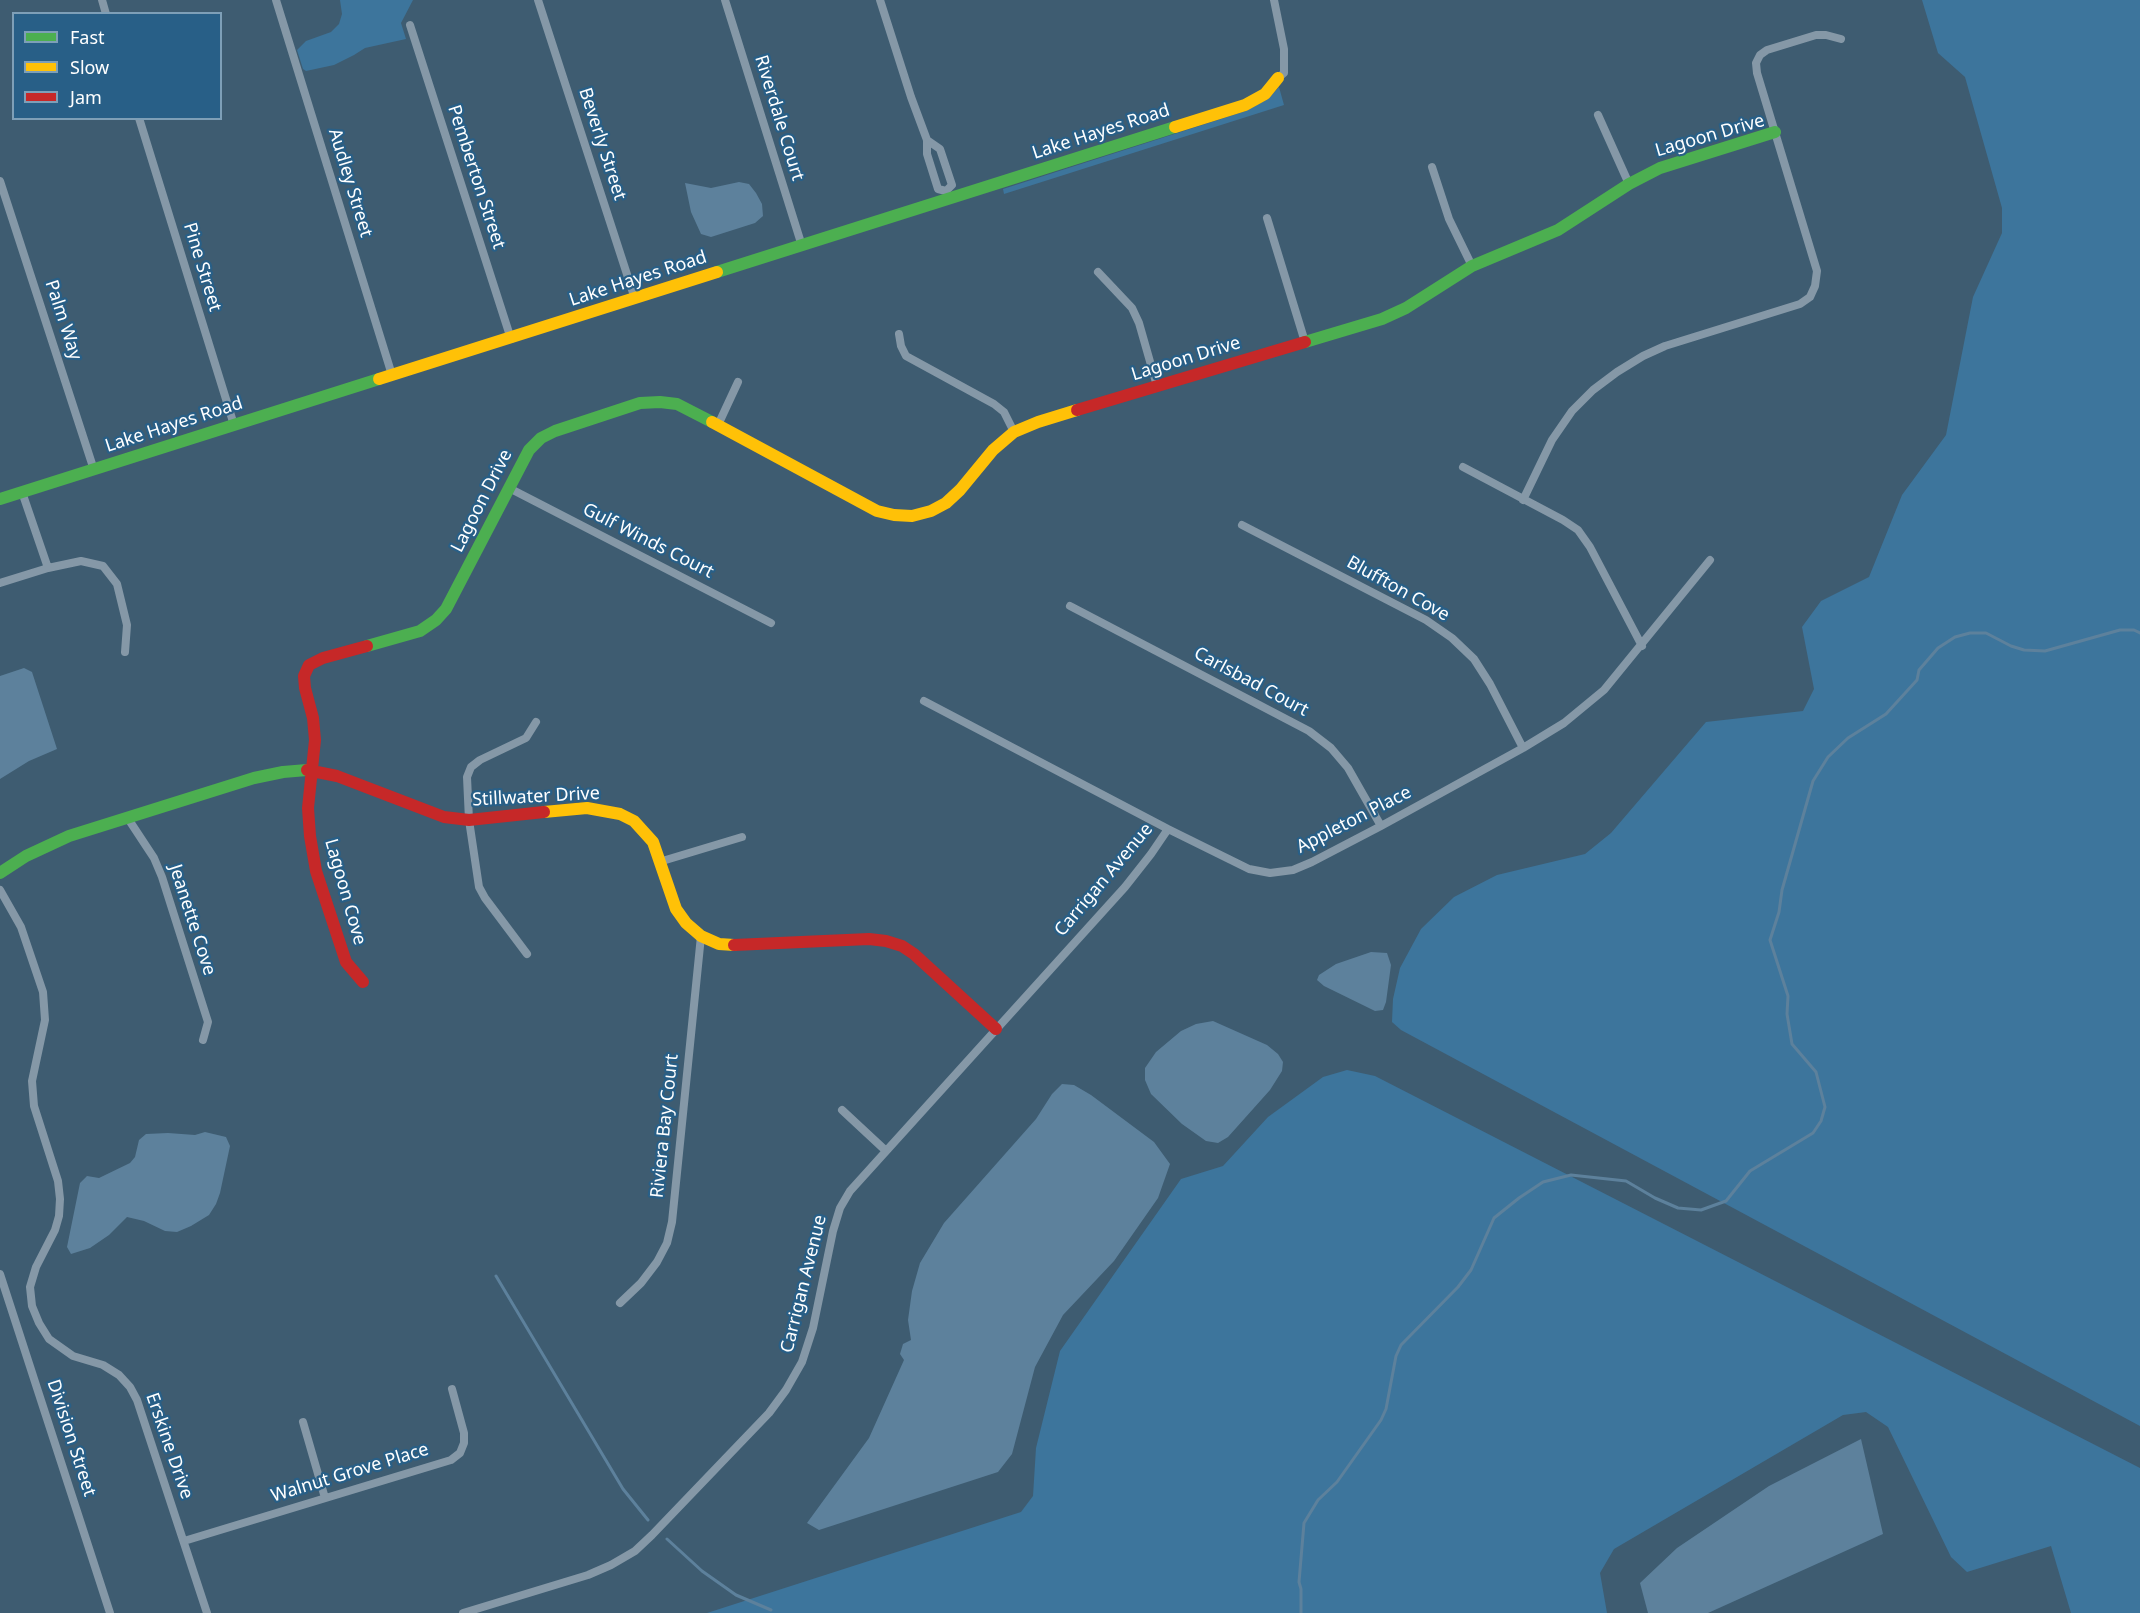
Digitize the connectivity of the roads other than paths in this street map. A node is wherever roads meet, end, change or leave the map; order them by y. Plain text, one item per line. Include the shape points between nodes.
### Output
1 (276, 0) edge
2 (538, 0) edge
3 (725, 0) edge
4 (880, 0) edge
5 (1275, 0) edge
6 (410, 25) dead end
7 (1841, 39) dead end
8 (1278, 78) joint
9 (1598, 115) dead end
10 (140, 120) edge
11 (1775, 132) junction
12 (927, 140) junction
13 (1432, 167) dead end
14 (0, 181) edge
15 (1629, 184) junction
16 (947, 195) junction
17 (1267, 218) dead end
18 (802, 246) junction
19 (1472, 266) junction
20 (1098, 272) dead end
21 (635, 299) junction
22 (899, 334) dead end
23 (511, 339) junction
24 (1305, 342) junction
25 (392, 375) junction
26 (738, 382) dead end
27 (1157, 386) junction
28 (234, 425) junction
29 (718, 425) junction
30 (1014, 432) junction
31 (1463, 467) dead end
32 (94, 470) junction
33 (509, 488) junction
34 (22, 492) junction
35 (0, 499) edge
36 (1522, 500) junction
37 (1242, 525) dead end
38 (1710, 560) dead end
39 (48, 568) junction
40 (0, 584) edge
41 (1070, 606) dead end
42 (771, 623) dead end
43 (1642, 646) junction
44 (125, 652) dead end
45 (924, 701) dead end
46 (536, 722) dead end
47 (1523, 748) junction
48 (313, 770) junction
49 (127, 818) junction
50 (469, 820) junction
51 (1381, 826) junction
52 (1168, 829) junction
53 (742, 837) dead end
54 (660, 862) junction
55 (0, 873) edge
56 (0, 890) edge
57 (701, 936) junction
58 (527, 954) dead end
59 (363, 982) dead end
60 (996, 1029) junction
61 (203, 1040) dead end
62 (842, 1110) dead end
63 (885, 1150) junction
64 (0, 1274) edge
65 (620, 1303) dead end
66 (452, 1389) dead end
67 (303, 1422) dead end
68 (325, 1498) junction
69 (184, 1541) junction
70 (110, 1613) edge
71 (207, 1613) edge
72 (463, 1613) edge

1 - 25 street, Audley Street
2 - 21 street, Beverly Street
3 - 18 street, Riverdale Court
4 - 12 street
5 - 8 street via 1284,49 1284,73
6 - 23 street, Pemberton Street
7 - 11 street via 1816,35 1761,55 1756,63 1757,73
8 - 16 street, Lake Hayes Road via 1265,93 1245,105
9 - 15 street
10 - 28 street, Pine Street
11 - 15 street, Lagoon Drive via 1681,160
11 - 36 street, Lagoon Drive via 1816,271 1810,297 1800,304 1665,345 1617,372 1572,411 1552,440
12 - 16 street via 927,154 938,189
12 - 16 street via 940,149 952,185
13 - 19 street via 1449,219
14 - 32 street, Palm Way
15 - 19 street, Lagoon Drive via 1558,230
16 - 18 street, Lake Hayes Road
17 - 24 street
18 - 21 street, Lake Hayes Road
19 - 24 street, Lagoon Drive via 1382,319
20 - 27 street via 1132,308
21 - 23 street, Lake Hayes Road
22 - 30 street via 906,356 994,404 1004,412
23 - 25 street, Lake Hayes Road
24 - 27 street, Lagoon Drive
25 - 28 street, Lake Hayes Road
26 - 29 street
27 - 30 street, Lagoon Drive
28 - 32 street, Lake Hayes Road
29 - 30 street, Lagoon Drive via 877,511 912,516 946,503
29 - 33 street, Lagoon Drive via 678,404 640,403 541,438 529,450
31 - 36 street
32 - 34 street, Lake Hayes Road
33 - 42 street, Gulf Winds Court
33 - 48 street, Lagoon Drive via 446,609 436,620 420,631 309,665 304,676 313,718
34 - 35 street, Lake Hayes Road
34 - 39 street
36 - 43 street via 1578,530
37 - 47 street, Bluffton Cove via 1426,620 1452,638 1474,659
38 - 43 street, Appleton Place
39 - 40 street
39 - 44 street via 81,561 103,566 117,584 127,625
41 - 51 street, Carlsbad Court via 1309,731 1348,768
43 - 47 street, Appleton Place via 1604,690 1564,723
45 - 52 street, Appleton Place
46 - 50 street via 526,738 471,767 467,777
47 - 51 street, Appleton Place
48 - 49 street, Stillwater Drive via 254,778
48 - 50 street, Stillwater Drive via 444,817
48 - 59 street, Lagoon Cove via 308,808 316,871 346,962
49 - 55 street, Stillwater Drive via 47,845
49 - 61 street, Jeanette Cove via 162,877 208,1022
50 - 54 street, Stillwater Drive via 587,808 605,810 643,829
50 - 58 street via 485,898
51 - 52 street, Appleton Place via 1312,862 1270,873 1249,868
52 - 60 street, Carrigan Avenue via 1125,887
53 - 54 street
54 - 57 street, Stillwater Drive via 676,909
56 - 69 street, Erskine Drive via 21,927 43,992 45,1020 32,1081 34,1106 58,1180 60,1199 55,1230 30,1287 32,1306 49,1339 62,1350 103,1365 130,1387
57 - 60 street, Stillwater Drive via 719,944 740,946 869,939 902,946
57 - 65 street, Riviera Bay Court via 672,1222 667,1244 657,1262
60 - 63 street, Carrigan Avenue
62 - 63 street
63 - 72 street, Carrigan Avenue via 840,1208 802,1362 768,1413 635,1551 588,1575
64 - 70 street, Division Street
66 - 68 street, Walnut Grove Place via 464,1433 460,1453 451,1460
67 - 68 street
68 - 69 street, Walnut Grove Place
69 - 71 street, Erskine Drive

